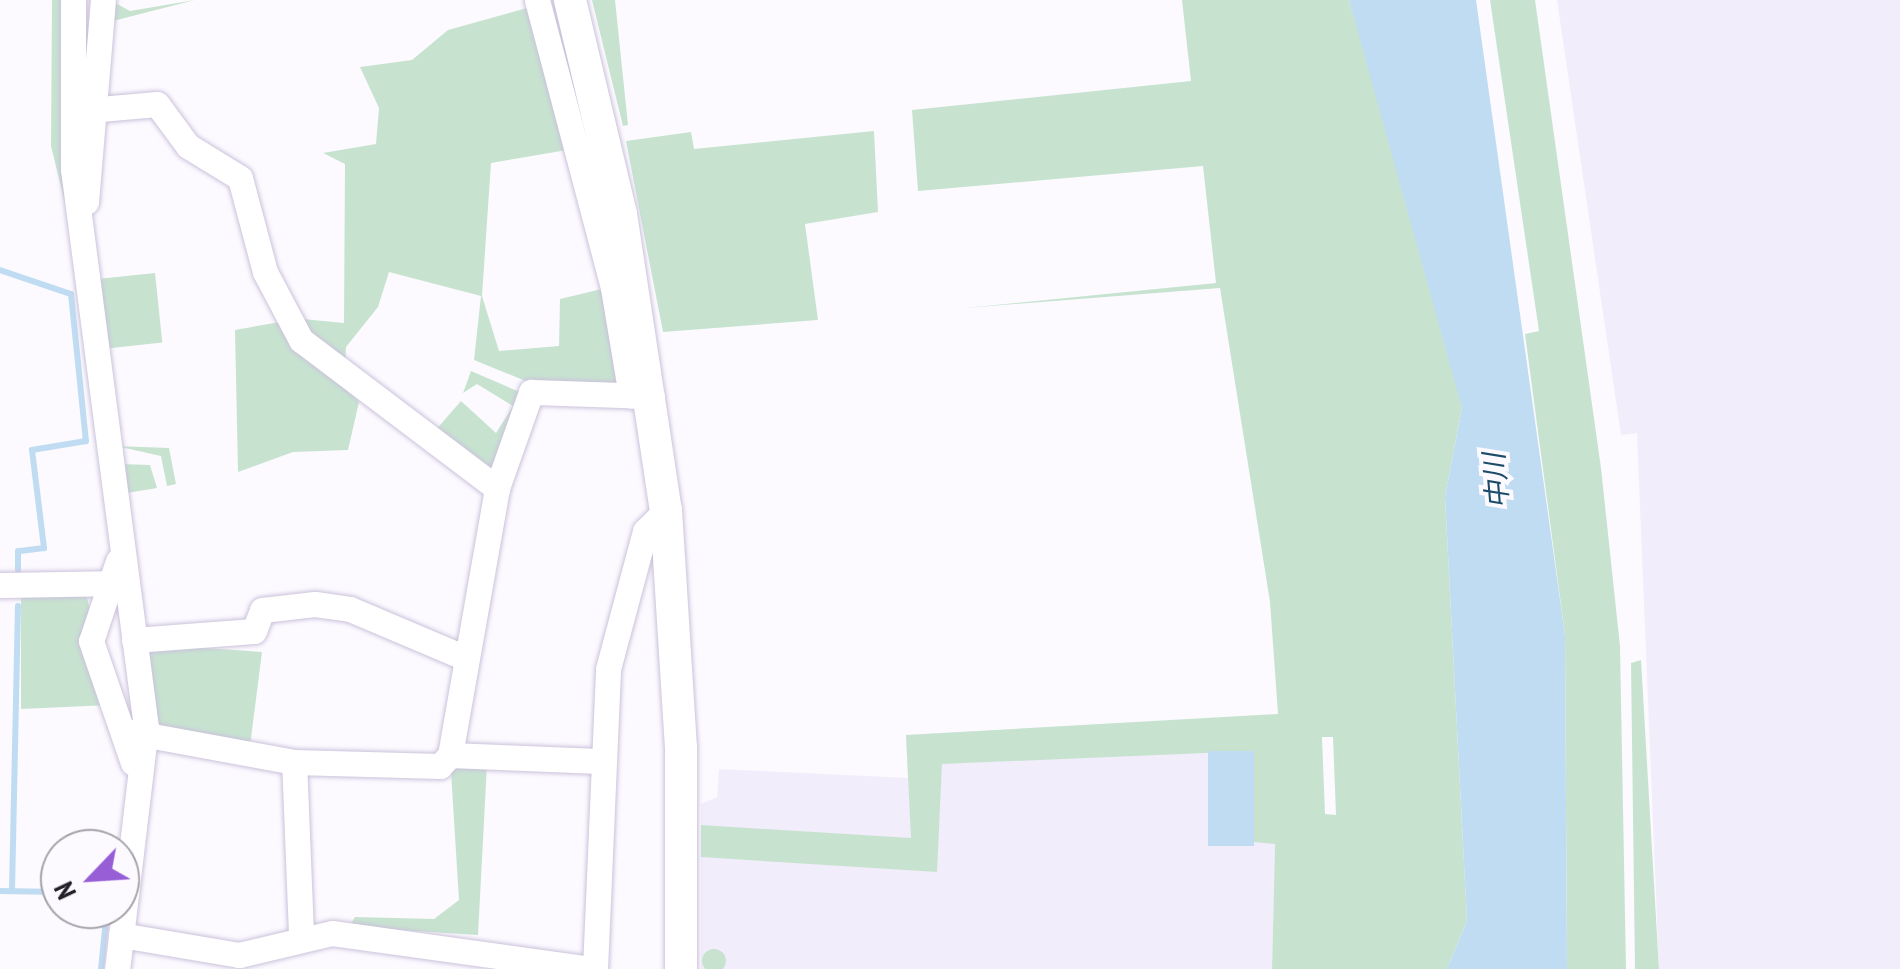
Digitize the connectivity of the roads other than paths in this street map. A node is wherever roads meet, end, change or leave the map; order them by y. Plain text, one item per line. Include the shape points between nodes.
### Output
1 (72, 0) edge
2 (102, 0) edge
3 (537, 0) edge
4 (570, 0) edge
5 (100, 109) junction
6 (83, 222) junction
7 (642, 396) junction
8 (497, 488) junction
9 (666, 510) junction
10 (120, 583) junction
11 (0, 585) edge
12 (134, 640) junction
13 (463, 657) junction
14 (136, 733) junction
15 (450, 755) junction
16 (294, 762) junction
17 (599, 762) junction
18 (302, 934) junction
19 (121, 936) junction
20 (117, 969) edge
21 (593, 969) edge
22 (681, 969) edge

1 - 6 street via 70,136
2 - 5 street
3 - 7 street
4 - 7 street
5 - 6 street
5 - 8 street via 156,104 188,146 240,178 265,272 302,340
6 - 10 street
7 - 8 street via 530,392
7 - 9 street
8 - 13 street
9 - 17 street via 645,531 608,669
9 - 22 street via 681,747
10 - 11 street
10 - 12 street
10 - 14 street via 91,641
12 - 13 street via 254,631 262,610 315,604 350,609
12 - 14 street
13 - 15 street
14 - 16 street
14 - 19 street
15 - 16 street via 440,766
15 - 17 street
16 - 18 street
17 - 21 street
18 - 19 street via 239,955
18 - 21 street
19 - 20 street

